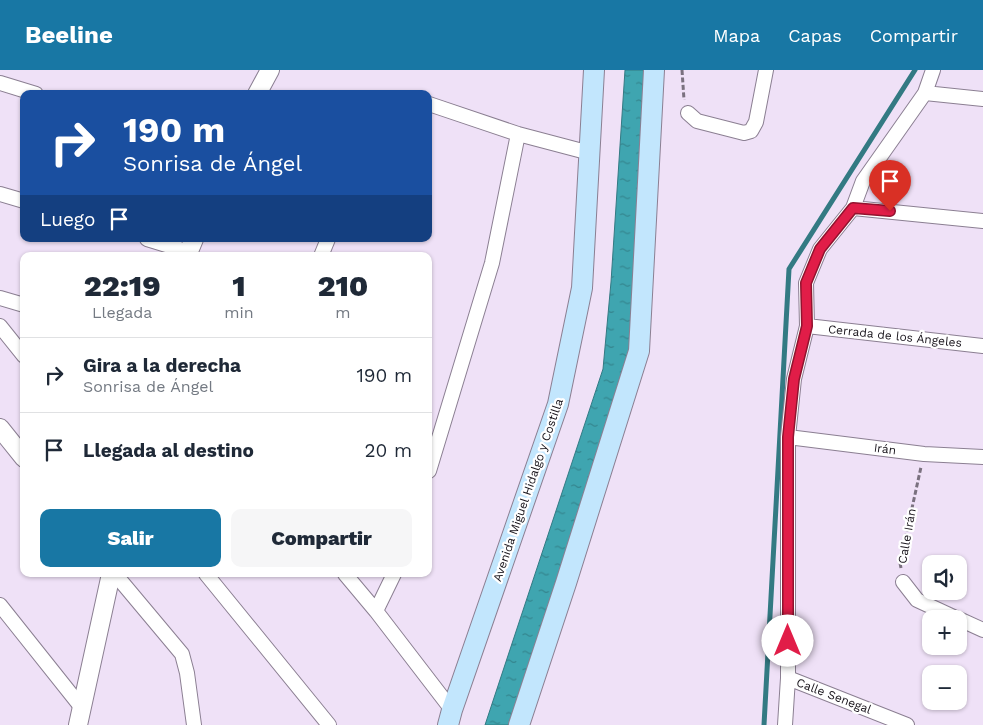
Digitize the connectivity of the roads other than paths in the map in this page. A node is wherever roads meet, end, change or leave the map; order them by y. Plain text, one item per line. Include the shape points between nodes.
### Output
1 (270, 70) edge
2 (594, 70) edge
3 (654, 70) edge
4 (766, 70) edge
5 (934, 70) edge
6 (0, 83) edge
7 (23, 90) edge
8 (259, 90) edge
9 (924, 93) junction
10 (983, 99) edge
11 (432, 105) edge
12 (688, 113) road end
13 (518, 134) junction
14 (590, 153) junction
15 (0, 194) edge
16 (20, 201) edge
17 (853, 208) junction
18 (983, 221) edge
19 (159, 242) edge
20 (190, 249) edge
21 (0, 298) edge
22 (20, 304) edge
23 (0, 326) edge
24 (807, 326) junction
25 (983, 346) edge
26 (20, 351) edge
27 (0, 428) edge
28 (788, 437) junction
29 (20, 453) edge
30 (983, 457) edge
31 (432, 461) edge
32 (110, 577) edge
33 (118, 577) edge
34 (208, 577) edge
35 (347, 577) edge
36 (393, 577) edge
37 (903, 582) road end
38 (0, 605) edge
39 (939, 610) edge
40 (376, 611) junction
41 (967, 623) edge
42 (983, 630) edge
43 (788, 678) junction
44 (80, 717) edge
45 (450, 717) edge
46 (194, 725) edge
47 (329, 725) edge
48 (520, 725) edge
49 (785, 725) edge
50 (908, 725) edge

1 - 8 street
2 - 14 main road, Avenida Miguel Hidalgo y Costilla
3 - 48 main road via 639,351
4 - 12 street via 752,131 744,133 698,121
5 - 9 street
6 - 7 street
9 - 10 street
9 - 17 street via 863,180
11 - 13 street
13 - 14 street
13 - 31 street via 492,263
14 - 45 main road, Avenida Miguel Hidalgo y Costilla via 582,288 558,404
15 - 16 street
17 - 18 street
17 - 24 street via 820,249 806,283
19 - 20 street
21 - 22 street
23 - 26 street
24 - 25 street, Cerrada de los Ángeles
24 - 28 street via 794,379
27 - 29 street
28 - 30 street, Irán via 924,454
28 - 43 street
32 - 44 street
33 - 46 street via 182,654
34 - 47 street
35 - 40 street
36 - 40 street
37 - 39 street, Calle Irán via 917,600
38 - 44 street
40 - 45 street
41 - 42 street, Calle Irán
43 - 49 street
43 - 50 street, Calle Senegal

